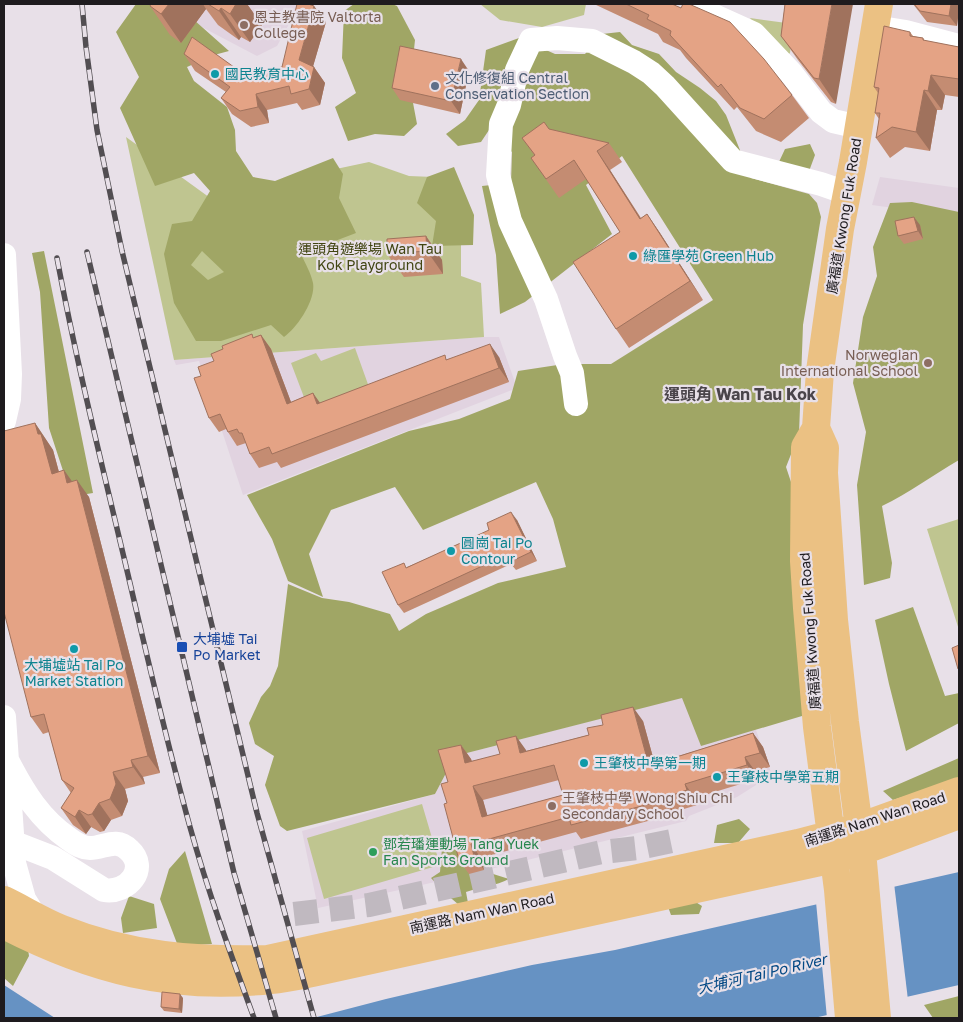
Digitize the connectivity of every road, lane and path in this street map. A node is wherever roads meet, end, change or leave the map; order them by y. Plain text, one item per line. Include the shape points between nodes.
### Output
1 (702, 4) edge
2 (877, 15) edge
3 (959, 46) edge
4 (859, 128) junction
5 (847, 193) junction
6 (4, 255) edge
7 (576, 404) dead end
8 (4, 422) edge
9 (816, 428) junction
10 (4, 717) edge
11 (8, 762) junction
12 (959, 792) edge
13 (4, 793) edge
14 (959, 815) edge
15 (861, 839) junction
16 (8, 841) edge
17 (833, 847) junction
18 (53, 858) junction
19 (11, 891) edge
20 (4, 925) edge
21 (849, 1018) edge
22 (877, 1018) edge

1 - 4 street via 712,15 754,34 833,122
2 - 3 street
2 - 4 main road, 廣福道 Kwong Fuk Road
4 - 5 main road, 廣福道 Kwong Fuk Road
5 - 7 street via 733,161 651,73 592,41 531,40 517,70 501,124 498,176 510,221 546,299 572,373
5 - 9 main road, 廣福道 Kwong Fuk Road via 820,371
6 - 8 street via 10,374
9 - 15 main road, 廣福道 Kwong Fuk Road via 825,448 834,620
9 - 17 main road, 廣福道 Kwong Fuk Road via 805,447 804,561 817,727
10 - 11 street
11 - 13 street
11 - 16 street
11 - 18 street via 36,810 58,831 79,846 90,848 110,843 125,846 134,855 136,869 125,887 111,891 104,890
12 - 15 main road, 南運路 Nam Wan Road
14 - 15 main road, 南運路 Nam Wan Road
15 - 17 main road, 南運路 Nam Wan Road
15 - 22 main road, 廣福道 Kwong Fuk Road
16 - 18 street
16 - 19 street via 14,863
17 - 19 main road, 南運路 Nam Wan Road via 615,882 268,959 178,958 108,945 34,916
17 - 20 main road, 南運路 Nam Wan Road via 620,906 272,980 200,983 148,977 96,965
17 - 21 main road, 廣福道 Kwong Fuk Road
18 - 19 street via 36,863

